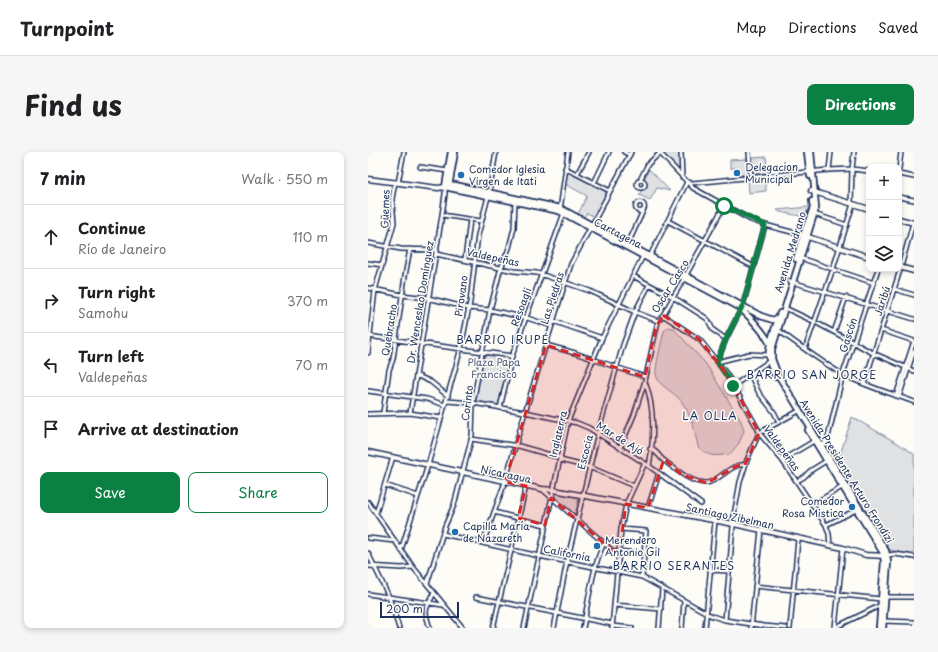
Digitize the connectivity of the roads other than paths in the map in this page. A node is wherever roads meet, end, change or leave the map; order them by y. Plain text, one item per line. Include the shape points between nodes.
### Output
1 (404, 152) edge
2 (451, 152) edge
3 (455, 152) edge
4 (496, 152) edge
5 (568, 152) edge
6 (589, 152) edge
7 (609, 152) edge
8 (624, 152) edge
9 (659, 152) edge
10 (681, 152) edge
11 (749, 152) edge
12 (807, 152) edge
13 (811, 152) edge
14 (831, 152) edge
15 (854, 152) edge
16 (901, 152) edge
17 (630, 154) edge
18 (900, 164) edge
19 (420, 167) dead end
20 (565, 168) junction
21 (852, 169) junction
22 (829, 170) junction
23 (448, 171) junction
24 (866, 171) edge
25 (811, 172) junction
26 (577, 174) junction
27 (902, 175) edge
28 (682, 177) junction
29 (914, 177) edge
30 (751, 178) junction
31 (368, 179) edge
32 (640, 180) dead end
33 (396, 182) junction
34 (687, 182) junction
35 (594, 183) junction
36 (448, 187) junction
37 (610, 192) junction
38 (813, 192) junction
39 (489, 194) junction
40 (902, 198) edge
41 (515, 200) junction
42 (914, 200) edge
43 (852, 204) junction
44 (724, 206) junction
45 (866, 208) edge
46 (561, 211) junction
47 (643, 211) dead end
48 (814, 214) junction
49 (442, 215) junction
50 (470, 220) junction
51 (668, 220) junction
52 (902, 220) edge
53 (481, 221) junction
54 (914, 223) edge
55 (847, 224) junction
56 (765, 225) junction
57 (591, 227) junction
58 (804, 236) junction
59 (706, 241) junction
60 (368, 243) edge
61 (627, 246) junction
62 (388, 247) junction
63 (840, 248) junction
64 (410, 249) junction
65 (436, 252) junction
66 (643, 256) junction
67 (866, 256) edge
68 (649, 258) junction
69 (800, 258) junction
70 (465, 259) junction
71 (474, 261) junction
72 (902, 261) edge
73 (368, 263) edge
74 (382, 265) junction
75 (754, 267) junction
76 (501, 268) junction
77 (902, 268) edge
78 (833, 269) junction
79 (914, 271) edge
80 (877, 272) edge
81 (899, 272) edge
82 (542, 275) junction
83 (633, 276) junction
84 (685, 277) junction
85 (791, 281) junction
86 (565, 282) junction
87 (874, 282) junction
88 (649, 284) junction
89 (368, 288) edge
90 (894, 289) junction
91 (375, 290) junction
92 (826, 291) junction
93 (402, 295) junction
94 (914, 295) edge
95 (673, 297) junction
96 (428, 298) junction
97 (846, 298) junction
98 (368, 303) edge
99 (374, 304) junction
100 (867, 304) junction
101 (619, 305) junction
102 (742, 307) junction
103 (468, 308) junction
104 (785, 308) junction
105 (490, 310) junction
106 (887, 310) junction
107 (635, 312) junction
108 (754, 312) junction
109 (663, 315) junction
110 (779, 316) junction
111 (526, 318) junction
112 (750, 318) junction
113 (914, 319) edge
114 (769, 320) junction
115 (553, 321) junction
116 (658, 321) junction
117 (815, 322) junction
118 (552, 326) junction
119 (776, 330) junction
120 (881, 330) junction
121 (834, 332) junction
122 (765, 335) junction
123 (369, 336) edge
124 (602, 338) junction
125 (396, 339) junction
126 (726, 339) junction
127 (914, 341) edge
128 (422, 342) junction
129 (854, 343) junction
130 (770, 344) junction
131 (546, 345) junction
132 (461, 348) junction
133 (805, 349) junction
134 (914, 351) edge
135 (483, 352) junction
136 (368, 353) edge
137 (873, 353) junction
138 (768, 355) junction
139 (512, 356) junction
140 (593, 360) junction
141 (717, 362) junction
142 (768, 362) junction
143 (616, 368) junction
144 (907, 368) junction
145 (914, 371) edge
146 (750, 374) junction
147 (844, 374) junction
148 (416, 375) junction
149 (645, 377) junction
150 (645, 381) junction
151 (864, 384) junction
152 (733, 386) junction
153 (368, 391) edge
154 (386, 393) junction
155 (448, 396) junction
156 (898, 396) junction
157 (412, 397) junction
158 (447, 400) junction
159 (914, 402) edge
160 (474, 403) junction
161 (445, 404) junction
162 (500, 408) junction
163 (525, 412) junction
164 (797, 412) junction
165 (383, 413) junction
166 (410, 413) junction
167 (368, 414) edge
168 (441, 418) junction
169 (568, 421) junction
170 (779, 422) junction
171 (598, 433) junction
172 (759, 433) junction
173 (471, 440) junction
174 (814, 441) junction
175 (515, 446) junction
176 (819, 447) junction
177 (620, 448) junction
178 (650, 449) junction
179 (368, 452) edge
180 (393, 457) junction
181 (560, 459) junction
182 (782, 460) junction
183 (826, 461) junction
184 (645, 463) junction
185 (428, 465) junction
186 (745, 465) junction
187 (649, 466) junction
188 (589, 467) junction
189 (463, 472) junction
190 (659, 473) junction
191 (797, 481) junction
192 (505, 482) junction
193 (385, 485) junction
194 (526, 486) junction
195 (634, 486) junction
196 (845, 489) junction
197 (542, 490) junction
198 (554, 490) junction
199 (582, 495) junction
200 (418, 496) junction
201 (551, 498) junction
202 (368, 502) edge
203 (626, 504) junction
204 (702, 504) dead end
205 (813, 504) junction
206 (368, 508) edge
207 (648, 508) junction
208 (856, 510) junction
209 (375, 512) junction
210 (494, 512) junction
211 (518, 518) junction
212 (577, 520) junction
213 (715, 521) junction
214 (734, 524) junction
215 (545, 525) junction
216 (826, 525) junction
217 (621, 529) junction
218 (761, 530) junction
219 (443, 534) junction
220 (368, 538) edge
221 (798, 539) junction
222 (395, 541) junction
223 (483, 543) junction
224 (604, 543) junction
225 (830, 545) junction
226 (843, 548) junction
227 (401, 550) junction
228 (511, 550) junction
229 (619, 551) junction
230 (368, 553) edge
231 (644, 554) junction
232 (539, 556) junction
233 (619, 556) junction
234 (886, 556) junction
235 (914, 558) edge
236 (567, 561) junction
237 (368, 566) edge
238 (374, 566) junction
239 (413, 567) junction
240 (596, 567) junction
241 (710, 570) junction
242 (729, 571) junction
243 (618, 573) junction
244 (642, 577) junction
245 (427, 584) junction
246 (755, 586) junction
247 (662, 588) junction
248 (793, 590) junction
249 (434, 593) junction
250 (368, 594) edge
251 (839, 595) junction
252 (389, 597) junction
253 (476, 597) dead end
254 (914, 597) edge
255 (883, 598) junction
256 (684, 600) junction
257 (498, 602) junction
258 (428, 603) junction
259 (443, 605) junction
260 (614, 605) junction
261 (883, 605) junction
262 (528, 608) junction
263 (661, 609) junction
264 (556, 613) junction
265 (706, 613) junction
266 (585, 619) junction
267 (725, 620) junction
268 (883, 621) junction
269 (914, 622) edge
270 (612, 626) edge
271 (751, 626) edge
272 (399, 628) edge
273 (430, 628) edge
274 (463, 628) edge
275 (493, 628) edge
276 (524, 628) edge
277 (554, 628) edge
278 (583, 628) edge
279 (632, 628) edge
280 (659, 628) edge
281 (682, 628) edge
282 (705, 628) edge
283 (786, 628) edge
284 (790, 628) edge
285 (834, 628) edge
286 (879, 628) edge
287 (883, 628) edge

1 - 33 street, Güemes
2 - 23 main road
3 - 36 main road
4 - 39 street, Pirovano
5 - 20 street, Resoagli
6 - 26 street
7 - 35 street
8 - 17 street
9 - 28 street
9 - 32 street via 648,164
10 - 28 street
11 - 30 street
12 - 25 main road, Avenida Medrano
13 - 25 main road, Avenida Medrano
14 - 22 street
15 - 21 street
16 - 18 street
17 - 37 street, Las Piedras
19 - 23 street
20 - 26 street
20 - 46 street, Resoagli
21 - 22 street
21 - 24 street
21 - 43 street
22 - 25 street
23 - 36 main road
25 - 30 street
25 - 38 main road, Avenida Medrano
26 - 35 street
27 - 29 street
28 - 34 street
30 - 34 street
31 - 33 street, Cartagena
33 - 36 street, Cartagena
33 - 62 street, Güemes via 392,199 394,223
34 - 44 street
34 - 51 street
35 - 37 street
36 - 39 main road, Cartagena
36 - 49 street, Dr. Wenceslao Domínguez
37 - 57 street, Las Piedras
38 - 43 street
38 - 48 main road, Avenida Medrano via 816,208
38 - 58 main road, Avenida Medrano via 812,208
39 - 41 main road, Cartagena
39 - 53 street, Pirovano
40 - 42 street
41 - 46 main road, Cartagena
41 - 76 street, Corinto via 514,228
43 - 45 street
43 - 55 street
44 - 56 street
44 - 59 street, Oscar Casco
46 - 57 main road, Cartagena
46 - 82 street, Resoagli
47 - 61 street
48 - 55 street
48 - 58 main road, Avenida Medrano
49 - 50 street
49 - 65 street, Dr. Wenceslao Domínguez
50 - 53 street
50 - 70 street
51 - 59 street
51 - 68 street
52 - 54 street
53 - 71 street, Pirovano
54 - 72 street, Jaribú
55 - 63 street
56 - 58 street
56 - 75 street
57 - 61 main road, Cartagena
57 - 86 street, Las Piedras via 571,264
58 - 63 street
58 - 69 main road, Avenida Medrano
58 - 85 main road, Avenida Medrano
59 - 75 street
59 - 84 street, Oscar Casco
60 - 62 street, Valdepeñas
61 - 66 main road, Cartagena
61 - 68 main road, Cartagena
62 - 64 street, Valdepeñas
62 - 74 street, Güemes
63 - 67 street
63 - 78 street
64 - 65 street, Valdepeñas
64 - 93 street, Quebracho
65 - 70 street, Valdepeñas
65 - 96 street, Dr. Wenceslao Domínguez
66 - 68 main road, Cartagena
66 - 83 street, Inglaterra
68 - 84 main road, Cartagena
69 - 78 street
69 - 85 main road, Avenida Medrano
70 - 71 street, Valdepeñas
71 - 76 street, Valdepeñas
71 - 103 street, Pirovano
73 - 74 street
74 - 91 street, Güemes
75 - 102 street
76 - 82 street, Valdepeñas
76 - 105 street, Corinto
77 - 79 street
78 - 87 street
78 - 92 street
80 - 87 street, Gascón
81 - 90 street, Jaribú
82 - 86 street, Valdepeñas
82 - 111 street, Resoagli
83 - 88 street
83 - 101 street, Inglaterra
84 - 95 street, Oscar Casco
84 - 102 main road, Cartagena
85 - 92 street
85 - 104 main road, Avenida Medrano
85 - 110 main road, Avenida Medrano
86 - 101 street, Valdepeñas
86 - 115 street, Las Piedras
87 - 100 street, Gascón
88 - 95 street
88 - 107 street, Escocia
89 - 91 street
90 - 94 street
90 - 106 street, Jaribú
91 - 93 street
91 - 99 street, Güemes
92 - 97 street
92 - 117 street
93 - 96 street
93 - 125 street, Quebracho
95 - 109 street, Oscar Casco
95 - 126 street via 708,320 713,330
96 - 103 street
96 - 128 street, Dr. Wenceslao Domínguez
97 - 100 street
97 - 121 street
98 - 99 street
99 - 123 street, Güemes
100 - 106 street
100 - 129 street, Gascón
101 - 107 street, Valdepeñas
101 - 124 street, Inglaterra
102 - 108 main road, Cartagena
102 - 112 main road, Cartagena
102 - 126 street
103 - 105 street
103 - 132 street, Pirovano
104 - 117 street
104 - 119 main road, Avenida Medrano
105 - 111 street
105 - 135 street, Corinto
106 - 113 street
106 - 120 street, Jaribú
107 - 116 street, Valdepeñas
107 - 143 street, Escocia
108 - 112 main road
108 - 114 main road, Cartagena
109 - 116 street, Oscar Casco
109 - 141 street, Valdepeñas via 700,340
110 - 114 main road via 775,320
110 - 119 main road, Avenida Medrano
111 - 118 street
111 - 139 street, Resoagli
112 - 122 main road, Cartagena
114 - 119 street, Cartagena
115 - 118 street, Las Piedras
115 - 124 street
116 - 149 street, Oscar Casco
117 - 121 street
117 - 133 street
118 - 131 street, Las Piedras
119 - 122 street
119 - 130 main road, Avenida Presidente Arturo Frondizi
119 - 133 street, Cartagena
119 - 176 main road, Avenida Presidente Arturo Frondizi via 771,354 773,366
120 - 127 street
120 - 137 street, Jaribú
121 - 129 street
122 - 130 main road, Cartagena
123 - 125 street
123 - 136 street, Güemes
124 - 140 street, Inglaterra
125 - 128 street
125 - 154 street, Quebracho
126 - 141 street
127 - 144 street
128 - 132 street
128 - 148 street, Dr. Wenceslao Domínguez
129 - 137 street
129 - 147 street, Gascón
130 - 138 main road, Avenida Presidente Arturo Frondizi
131 - 140 street
131 - 163 street, Las Piedras
132 - 135 street
132 - 155 street, Pirovano
133 - 147 street, Cartagena
134 - 144 street
135 - 139 street
135 - 160 street, Corinto
137 - 144 street
137 - 151 street, Jaribú
138 - 141 street via 749,354
138 - 142 main road, Avenida Presidente Arturo Frondizi
139 - 162 street, Resoagli
140 - 143 street
140 - 169 street, Inglaterra
141 - 152 street, Valdepeñas
142 - 146 street
142 - 164 main road, Avenida Presidente Arturo Frondizi
143 - 149 street
143 - 171 street, Escocia
144 - 145 street
144 - 156 street
146 - 152 street
146 - 170 street via 759,393
147 - 151 street, Cartagena
147 - 176 street, Gascón via 828,437
148 - 155 street via 431,382
148 - 157 street, Dr. Wenceslao Domínguez
149 - 150 street, Oscar Casco
150 - 177 street, Oscar Casco
150 - 178 street via 649,391 653,422
151 - 156 street, Cartagena
152 - 172 street, Valdepeñas
153 - 154 street
154 - 157 street
154 - 165 street, Quebracho
155 - 158 street, Pirovano
156 - 159 street, Cartagena
157 - 161 street
157 - 166 street, Dr. Wenceslao Domínguez
158 - 160 street, Mar de Ajó
158 - 161 street, Pirovano
160 - 162 street, Mar de Ajó
160 - 173 street, Corinto
161 - 168 street, Pirovano
162 - 163 street, Mar de Ajó
163 - 169 street, Mar de Ajó
163 - 175 street, Las Piedras
164 - 170 street
164 - 174 main road, Avenida Presidente Arturo Frondizi
165 - 166 street
165 - 167 street
166 - 168 street
168 - 185 street, Pirovano
169 - 171 street, Mar de Ajó
169 - 181 street, Inglaterra
170 - 172 street
171 - 177 street, Mar de Ajó
171 - 188 street, Escocia
172 - 182 street, Valdepeñas
172 - 186 street
173 - 175 street
173 - 189 street, Corinto
174 - 176 main road, Avenida Presidente Arturo Frondizi
174 - 182 street
175 - 181 street
175 - 192 street, Las Piedras
176 - 183 main road, Avenida Presidente Arturo Frondizi
176 - 196 main road, Avenida Presidente Arturo Frondizi
177 - 184 street, Mar de Ajó
178 - 186 street via 682,475 704,482 709,482 737,466
178 - 187 street
179 - 180 street, Nicaragua
180 - 185 street, Nicaragua
180 - 193 street
181 - 188 street
181 - 198 street, Inglaterra
182 - 191 street, Valdepeñas
183 - 191 street
183 - 196 main road, Avenida Presidente Arturo Frondizi
184 - 187 street, Mar de Ajó
184 - 195 street
185 - 189 street, Nicaragua
185 - 200 street, Pirovano
186 - 214 street via 737,496
187 - 190 street, Mar de Ajó
188 - 195 street
188 - 199 street, Escocia
189 - 192 street, Nicaragua
189 - 219 street, Corinto
190 - 204 street, Mar de Ajó
190 - 207 street
191 - 205 street, Valdepeñas
192 - 194 street, Nicaragua
192 - 210 street, Las Piedras
193 - 200 street
193 - 209 street
194 - 197 street, Nicaragua
194 - 211 street
195 - 203 street
196 - 205 street
196 - 208 main road, Avenida Presidente Arturo Frondizi
196 - 234 main road, Avenida Presidente Arturo Frondizi via 884,547
197 - 198 street, Santiago Zibelman
197 - 201 street, Nicaragua
198 - 199 street, Santiago Zibelman
198 - 201 street, Inglaterra
199 - 203 street, Santiago Zibelman
199 - 212 street, Escocia
200 - 227 street, Pirovano
201 - 212 street, Nicaragua
201 - 215 street, Inglaterra
202 - 209 street
203 - 207 street, Santiago Zibelman
203 - 217 street
205 - 216 street, Valdepeñas
206 - 209 street
207 - 213 street, Santiago Zibelman
208 - 216 street
208 - 234 main road, Avenida Presidente Arturo Frondizi
209 - 222 street
210 - 211 street
210 - 223 street, Las Piedras
211 - 215 street
211 - 228 street
212 - 224 street, Nicaragua
212 - 236 street, Escocia
213 - 214 street, Santiago Zibelman
213 - 241 street
214 - 218 street, Santiago Zibelman
214 - 242 street
215 - 232 street, Inglaterra
216 - 225 street, Valdepeñas
217 - 229 street
217 - 231 street via 646,531
218 - 221 street, Santiago Zibelman
218 - 246 street
219 - 223 street, California
219 - 245 street, Corinto
220 - 222 street
221 - 225 street, Santiago Zibelman
221 - 248 street
222 - 227 street
223 - 228 street, California
224 - 233 street, Nicaragua
224 - 240 street
225 - 226 street, Santiago Zibelman
226 - 234 street, Santiago Zibelman via 866,555
226 - 251 street
227 - 239 street
228 - 232 street, California
228 - 257 street
229 - 231 street
229 - 233 street
230 - 238 street
231 - 244 street
232 - 236 street, California
232 - 262 street, Inglaterra
233 - 243 street
234 - 235 street, Santiago Zibelman via 895,554
234 - 255 main road, Avenida Presidente Arturo Frondizi
236 - 240 street, California
236 - 264 street, Escocia
237 - 238 street
238 - 239 street
238 - 252 street
239 - 245 street
240 - 243 street, California
240 - 266 street
241 - 242 street
241 - 265 street
242 - 267 street
243 - 244 street
243 - 260 street
244 - 247 street
245 - 249 street
246 - 248 street
246 - 271 street
247 - 256 street
247 - 263 street
248 - 251 street
248 - 284 street
249 - 258 street
249 - 259 street
250 - 252 street
251 - 255 street
251 - 285 street
252 - 258 street
252 - 272 street
253 - 257 street
254 - 255 street
255 - 261 main road, Avenida Presidente Arturo Frondizi
256 - 265 street
256 - 281 street
257 - 262 street
257 - 275 street
258 - 259 street
258 - 273 street via 426,615
259 - 274 street
260 - 263 street
260 - 270 street
261 - 268 main road, Avenida Presidente Arturo Frondizi
261 - 285 street
261 - 286 main road, Avenida Presidente Arturo Frondizi
262 - 264 street
262 - 276 street, Inglaterra
263 - 280 street
264 - 266 street
264 - 277 street, Escocia
265 - 267 street
265 - 282 street
266 - 270 street
266 - 278 street
267 - 271 street
268 - 269 street
268 - 287 main road, Avenida Presidente Arturo Frondizi
270 - 279 street
271 - 283 street

